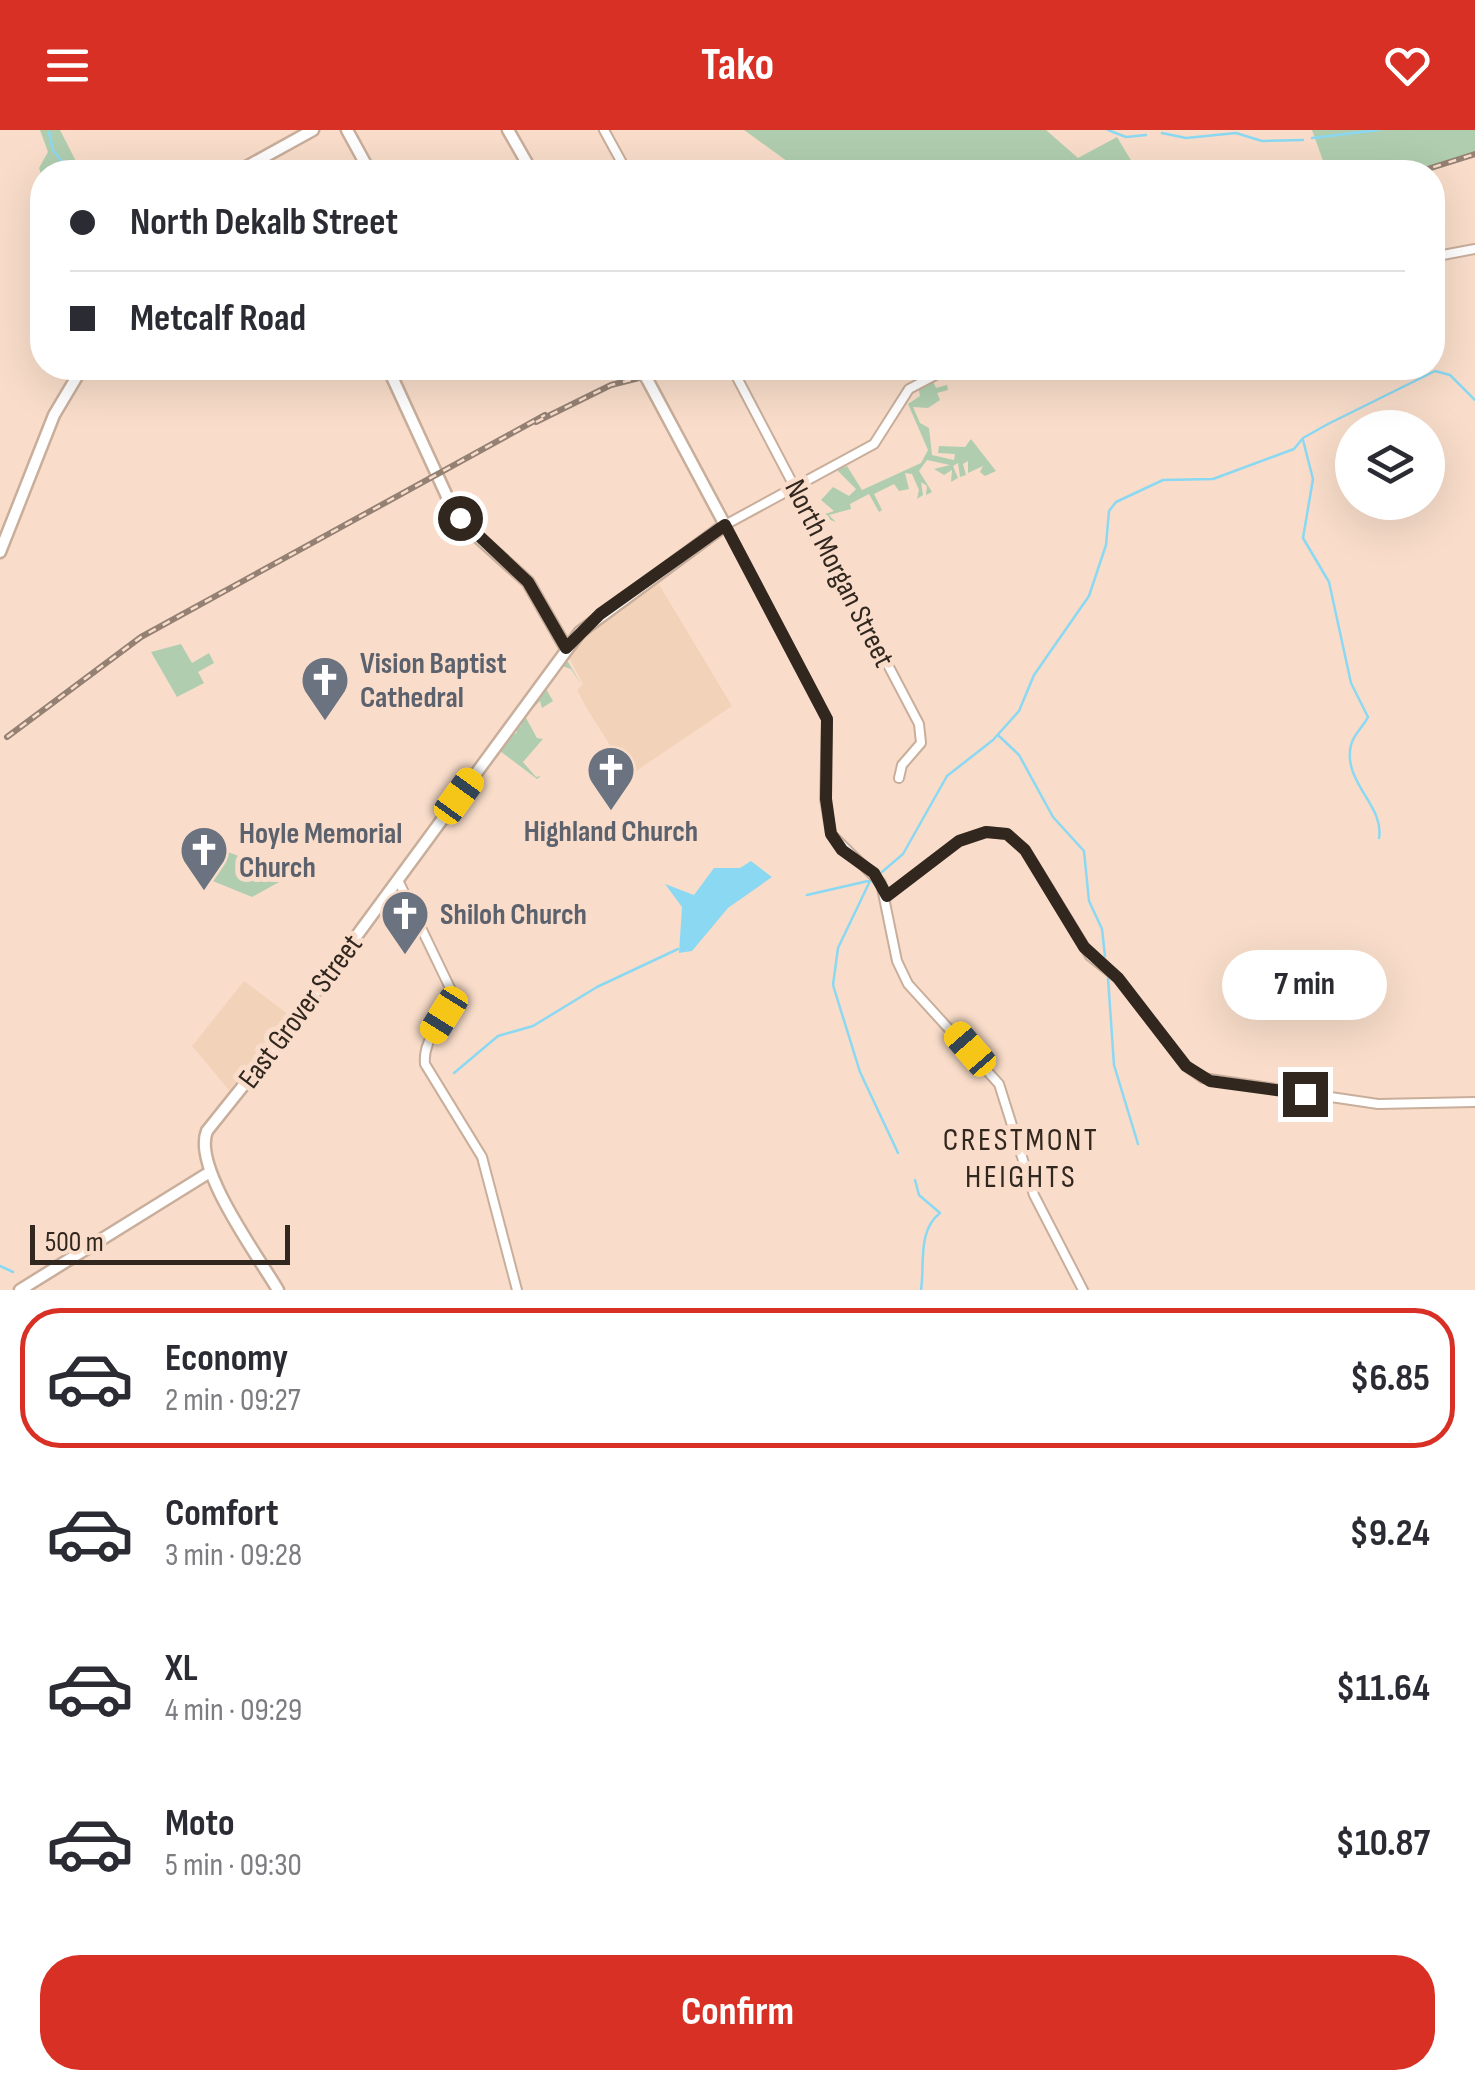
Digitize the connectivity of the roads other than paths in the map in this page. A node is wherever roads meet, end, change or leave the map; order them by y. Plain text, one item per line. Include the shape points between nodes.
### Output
1 (313, 130) edge
2 (347, 130) edge
3 (508, 130) edge
4 (604, 130) edge
5 (259, 160) edge
6 (363, 160) edge
7 (525, 160) edge
8 (620, 160) edge
9 (1475, 249) edge
10 (1445, 254) edge
11 (75, 380) edge
12 (393, 380) edge
13 (647, 380) edge
14 (739, 380) edge
15 (926, 380) edge
16 (796, 487) junction
17 (725, 525) junction
18 (0, 552) edge
19 (566, 648) junction
20 (898, 778) dead end
21 (398, 880) junction
22 (887, 896) junction
23 (1475, 1102) edge
24 (210, 1172) junction
25 (20, 1290) edge
26 (278, 1290) edge
27 (517, 1290) edge
28 (1082, 1290) edge

1 - 5 main road
2 - 6 main road
3 - 7 main road
4 - 8 street
9 - 10 street
11 - 18 main road via 54,415
12 - 19 main road via 450,504 528,582
13 - 17 main road
14 - 16 street, North Morgan Street
15 - 16 street via 908,389 874,444
16 - 17 street
16 - 20 street, North Morgan Street via 919,724 920,743
17 - 19 main road, East Grover Street via 600,614
17 - 22 street via 827,719 831,834 874,873
19 - 21 main road, East Grover Street
21 - 24 main road, East Grover Street via 210,1128 203,1150
21 - 27 street via 451,990 425,1064 482,1157
22 - 23 street via 959,841 986,832 1007,834 1025,850 1090,956 1118,978 1194,1073 1224,1084 1378,1104
22 - 28 street via 904,978 999,1084 1034,1195
24 - 25 main road
24 - 26 main road

